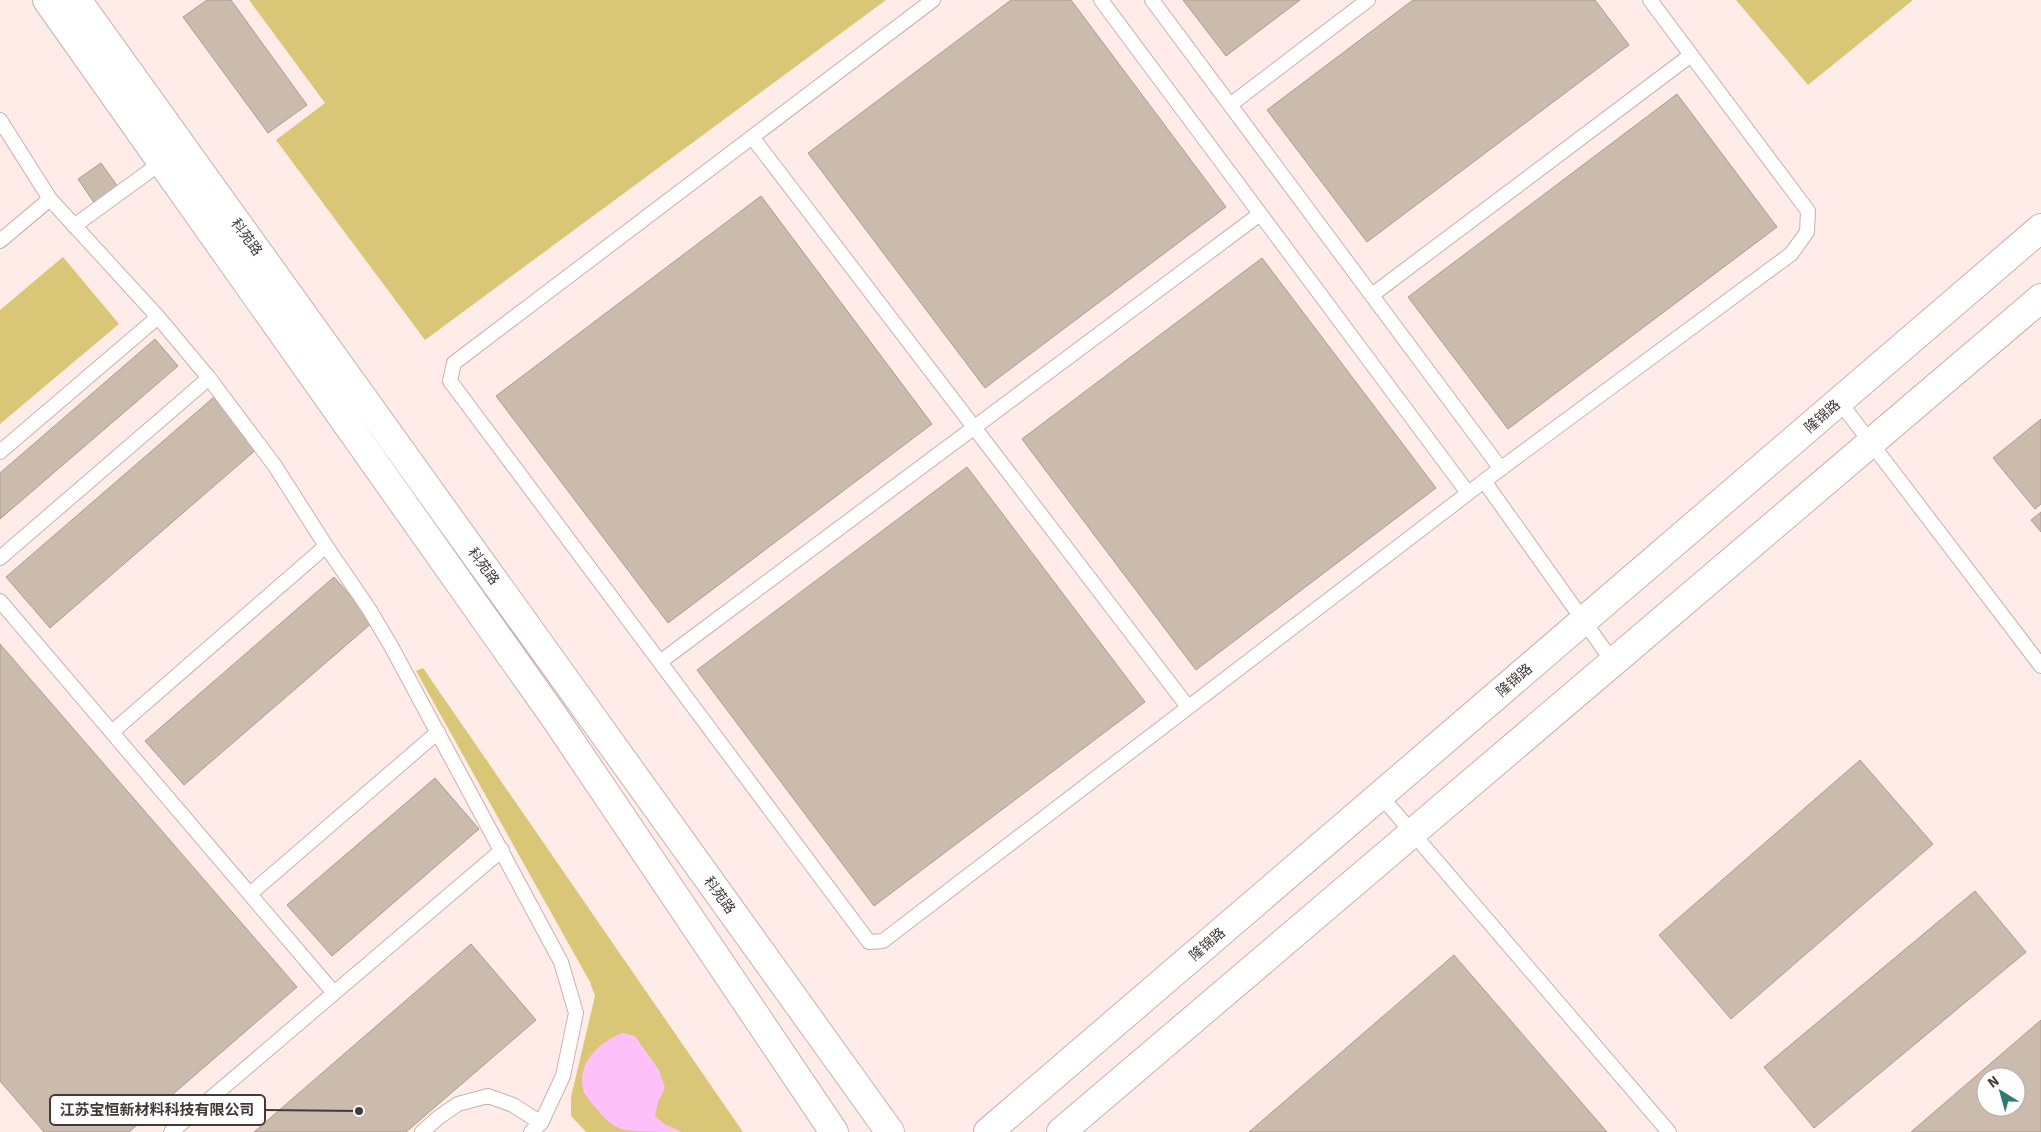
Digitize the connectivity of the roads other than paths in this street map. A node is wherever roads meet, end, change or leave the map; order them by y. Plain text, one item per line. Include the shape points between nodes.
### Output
1 (47, 0) edge
2 (933, 0) edge
3 (1100, 0) edge
4 (1152, 0) edge
5 (1368, 0) edge
6 (1650, 0) edge
7 (80, 1) edge
8 (1692, 55) junction
9 (1230, 105) junction
10 (0, 120) edge
11 (752, 137) junction
12 (162, 162) junction
13 (50, 199) junction
14 (1260, 214) junction
15 (74, 226) junction
16 (2041, 228) edge
17 (0, 241) edge
18 (1372, 295) junction
19 (2041, 298) edge
20 (158, 317) junction
21 (209, 378) junction
22 (1839, 401) junction
23 (974, 428) junction
24 (1871, 443) junction
25 (0, 452) edge
26 (1501, 468) junction
27 (1484, 481) junction
28 (1468, 492) junction
29 (326, 546) junction
30 (0, 558) edge
31 (0, 601) edge
32 (1584, 621) junction
33 (660, 662) junction
34 (1613, 662) junction
35 (2041, 666) edge
36 (1188, 708) junction
37 (112, 732) junction
38 (438, 732) junction
39 (1380, 795) junction
40 (1412, 833) junction
41 (502, 850) junction
42 (250, 894) junction
43 (334, 992) junction
44 (536, 1127) edge
45 (171, 1132) edge
46 (422, 1132) edge
47 (834, 1132) edge
48 (890, 1132) edge
49 (988, 1132) edge
50 (1061, 1132) edge
51 (1669, 1132) edge

1 - 12 street, 科苑路
2 - 11 lane
3 - 14 lane
4 - 9 lane
5 - 9 lane
6 - 8 lane
7 - 48 street, 科苑路
8 - 18 lane
8 - 26 lane via 1808,212 1808,232 1792,254
9 - 18 lane
10 - 13 lane
11 - 23 lane
11 - 33 lane via 454,363 450,381
12 - 15 lane
12 - 47 street, 科苑路 via 550,710
13 - 15 lane
13 - 17 lane
14 - 23 lane
14 - 28 lane
15 - 20 lane
16 - 22 street, 隆锦路
18 - 26 lane
19 - 24 street
20 - 21 lane
20 - 25 lane
21 - 29 lane via 275,466
21 - 30 lane
22 - 24 lane
22 - 32 street, 隆锦路
23 - 33 lane
23 - 36 lane
24 - 34 street
24 - 35 lane
26 - 27 lane
27 - 28 lane
27 - 32 lane
28 - 36 lane
29 - 37 lane
29 - 38 lane via 369,609
31 - 37 lane
32 - 34 lane
32 - 39 street, 隆锦路
33 - 36 lane via 869,942 884,941
34 - 40 street
37 - 42 lane
38 - 41 lane
38 - 42 lane
39 - 40 lane
39 - 49 street, 隆锦路
40 - 50 street
40 - 51 lane
41 - 43 lane
41 - 44 lane via 561,962 576,1013 563,1076
42 - 43 lane
43 - 45 lane
44 - 46 lane via 513,1105 488,1096 458,1104

